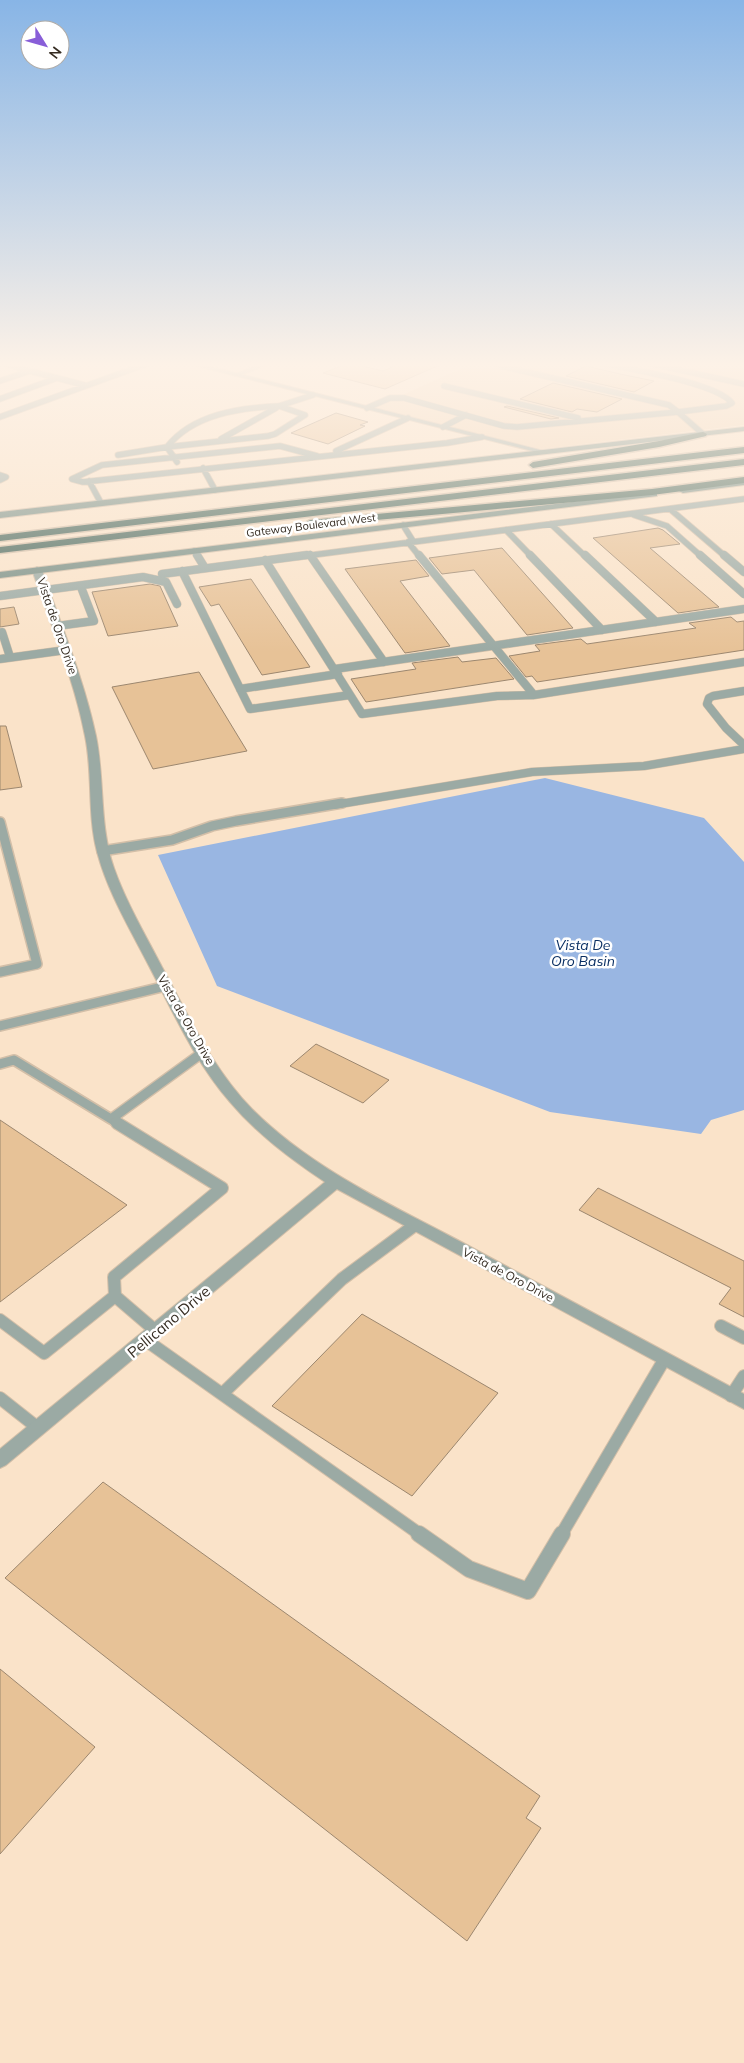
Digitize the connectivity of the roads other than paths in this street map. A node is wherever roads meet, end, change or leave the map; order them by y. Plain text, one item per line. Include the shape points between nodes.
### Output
1 (153, 459) edge
2 (175, 459) edge
3 (286, 459) edge
4 (481, 459) edge
5 (565, 459) edge
6 (666, 459) edge
7 (744, 462) edge
8 (203, 468) junction
9 (184, 470) junction
10 (0, 475) edge
11 (0, 480) edge
12 (89, 481) junction
13 (744, 482) edge
14 (215, 490) junction
15 (744, 499) edge
16 (101, 504) junction
17 (670, 509) junction
18 (631, 514) junction
19 (0, 515) edge
20 (551, 524) junction
21 (403, 525) junction
22 (506, 530) junction
23 (33, 534) junction
24 (0, 538) edge
25 (411, 542) junction
26 (0, 550) edge
27 (194, 551) junction
28 (310, 555) junction
29 (0, 558) edge
30 (265, 560) junction
31 (205, 568) junction
32 (38, 570) junction
33 (182, 571) junction
34 (744, 571) edge
35 (162, 574) dead end
36 (0, 575) edge
37 (81, 587) junction
38 (44, 590) junction
39 (744, 594) edge
40 (0, 596) edge
41 (177, 604) dead end
42 (744, 609) edge
43 (656, 622) junction
44 (57, 626) junction
45 (602, 630) junction
46 (2, 632) dead end
47 (494, 646) junction
48 (66, 650) junction
49 (10, 657) junction
50 (0, 659) edge
51 (384, 662) junction
52 (744, 662) edge
53 (337, 672) junction
54 (240, 689) junction
55 (744, 691) edge
56 (350, 694) junction
57 (534, 696) junction
58 (744, 745) edge
59 (744, 749) edge
60 (0, 822) edge
61 (102, 850) junction
62 (0, 972) edge
63 (166, 986) junction
64 (0, 1026) edge
65 (202, 1053) junction
66 (0, 1064) edge
67 (111, 1119) junction
68 (336, 1182) junction
69 (415, 1225) junction
70 (115, 1296) junction
71 (0, 1320) edge
72 (721, 1326) dead end
73 (152, 1336) junction
74 (744, 1338) edge
75 (664, 1360) junction
76 (744, 1376) edge
77 (222, 1394) junction
78 (0, 1398) edge
79 (738, 1399) edge
80 (38, 1428) junction
81 (0, 1460) edge

1 - 12 lane via 102,465 72,479
2 - 9 lane
3 - 8 lane
4 - 14 main road
5 - 23 highway via 151,513
6 - 23 highway
7 - 26 highway
8 - 9 lane
8 - 14 lane
9 - 12 lane
10 - 11 lane via 6,477
12 - 16 lane
13 - 21 main road, Gateway Boulevard West
13 - 29 highway via 185,536
14 - 16 main road
15 - 17 lane
16 - 19 main road
17 - 18 lane
17 - 34 lane
18 - 20 lane
18 - 39 lane via 667,526
20 - 22 lane
20 - 43 lane
21 - 25 lane
21 - 27 main road, Gateway Boulevard West
22 - 25 lane
22 - 45 lane
23 - 24 highway
25 - 28 lane
25 - 47 lane
27 - 31 lane
27 - 32 main road, Gateway Boulevard West
28 - 30 lane
28 - 51 lane
30 - 31 lane
30 - 53 lane
31 - 33 lane
32 - 36 main road, Gateway Boulevard West
32 - 38 street, Vista de Oro Drive
33 - 35 lane
33 - 54 lane
37 - 38 lane
37 - 41 lane via 143,577 166,582
37 - 44 lane via 94,621
38 - 40 lane
38 - 44 street, Vista de Oro Drive
42 - 43 lane
43 - 45 lane
44 - 48 street, Vista de Oro Drive
45 - 47 lane
46 - 49 lane
47 - 51 lane
47 - 57 lane
48 - 49 lane
48 - 61 street, Vista de Oro Drive via 79,689 94,762 96,815
49 - 50 lane
51 - 53 lane
52 - 57 lane
53 - 54 lane
53 - 56 lane
54 - 56 lane via 250,709
55 - 58 lane via 713,696 707,704
56 - 57 lane via 362,714 496,696
59 - 61 lane via 654,764 557,768 236,821 172,840
60 - 62 lane via 36,964
61 - 63 street, Vista de Oro Drive via 116,887
63 - 64 lane
63 - 65 street, Vista de Oro Drive
65 - 67 lane
65 - 68 street, Vista de Oro Drive via 234,1098 262,1127
66 - 67 lane via 14,1060
67 - 70 lane via 222,1188 114,1276
68 - 69 street, Vista de Oro Drive
68 - 73 street, Pellicano Drive
69 - 75 street, Vista de Oro Drive
69 - 77 lane via 342,1279
70 - 71 lane via 44,1354
70 - 73 lane
72 - 74 lane
73 - 77 lane
73 - 80 street, Pellicano Drive
75 - 77 lane via 528,1591 469,1569
75 - 79 street, Vista de Oro Drive
76 - 79 lane
78 - 80 lane
80 - 81 street, Pellicano Drive

